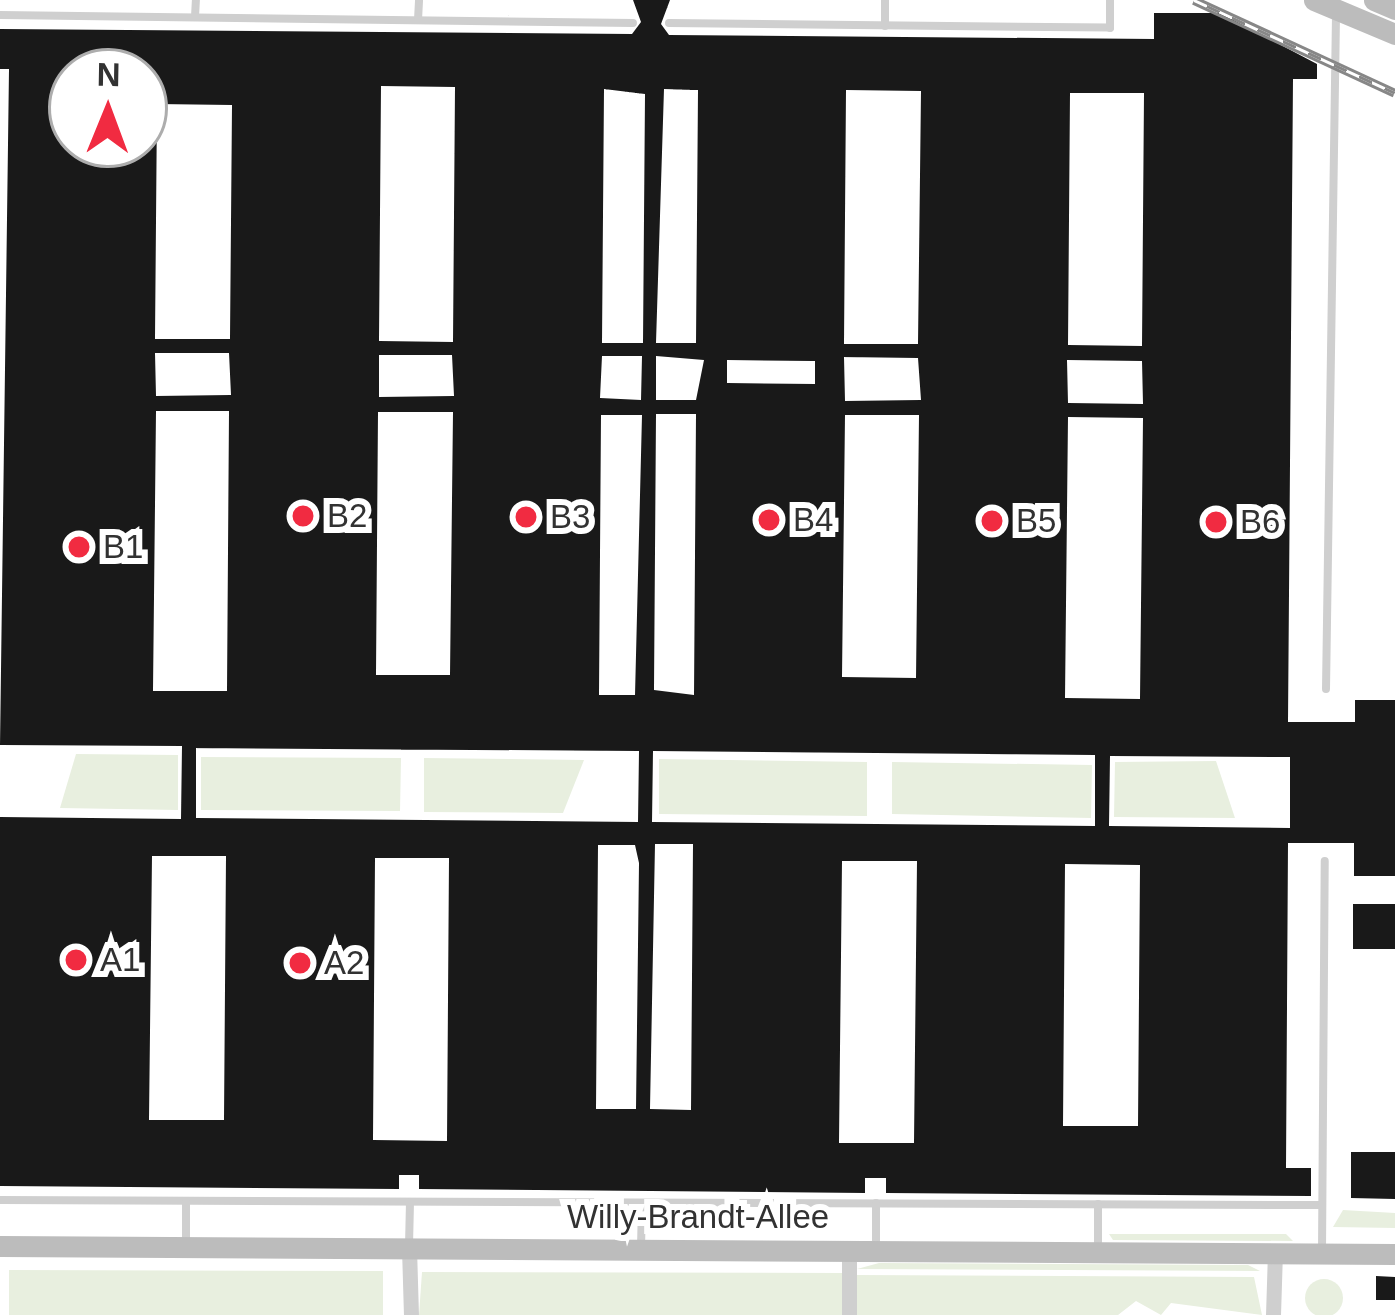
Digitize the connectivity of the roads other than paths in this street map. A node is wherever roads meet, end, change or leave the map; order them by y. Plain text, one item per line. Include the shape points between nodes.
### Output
1 (76, 0) edge
2 (196, 0) edge
3 (419, 0) edge
4 (885, 0) edge
5 (1110, 0) edge
6 (1314, 0) edge
7 (1374, 0) edge
8 (1337, 4) edge
9 (1395, 8) edge
10 (0, 15) edge
11 (76, 16) junction
12 (195, 17) junction
13 (418, 20) junction
14 (633, 22) dead end
15 (669, 23) dead end
16 (885, 26) junction
17 (1395, 34) edge
18 (1326, 689) dead end
19 (1325, 861) dead end
20 (0, 1200) edge
21 (186, 1201) junction
22 (410, 1202) junction
23 (642, 1202) junction
24 (876, 1203) junction
25 (1098, 1204) junction
26 (1322, 1205) junction
27 (0, 1246) edge
28 (186, 1246) junction
29 (409, 1248) junction
30 (641, 1249) junction
31 (849, 1251) junction
32 (876, 1251) junction
33 (1098, 1252) junction
34 (1275, 1253) junction
35 (1322, 1254) junction
36 (1395, 1254) edge
37 (411, 1315) edge
38 (849, 1315) edge
39 (1273, 1315) edge

1 - 11 lane
2 - 12 lane
3 - 13 lane
4 - 16 lane
5 - 16 lane via 1110,28
6 - 8 main road
7 - 9 main road
8 - 17 main road
8 - 18 lane
10 - 11 lane
11 - 12 lane
12 - 13 lane
13 - 14 lane
15 - 16 lane
19 - 26 lane
20 - 21 lane
21 - 22 lane
21 - 28 lane
22 - 23 lane
22 - 29 lane
23 - 24 lane
23 - 30 lane
24 - 25 lane
24 - 32 lane
25 - 26 lane
25 - 33 lane
26 - 35 lane
27 - 28 main road, Willy-Brandt-Allee
28 - 29 main road, Willy-Brandt-Allee
29 - 30 main road, Willy-Brandt-Allee
29 - 37 street
30 - 31 main road, Willy-Brandt-Allee
31 - 32 main road, Willy-Brandt-Allee
31 - 38 street
32 - 33 main road, Willy-Brandt-Allee
33 - 34 main road, Willy-Brandt-Allee
34 - 35 main road, Willy-Brandt-Allee
34 - 39 street
35 - 36 main road, Willy-Brandt-Allee

